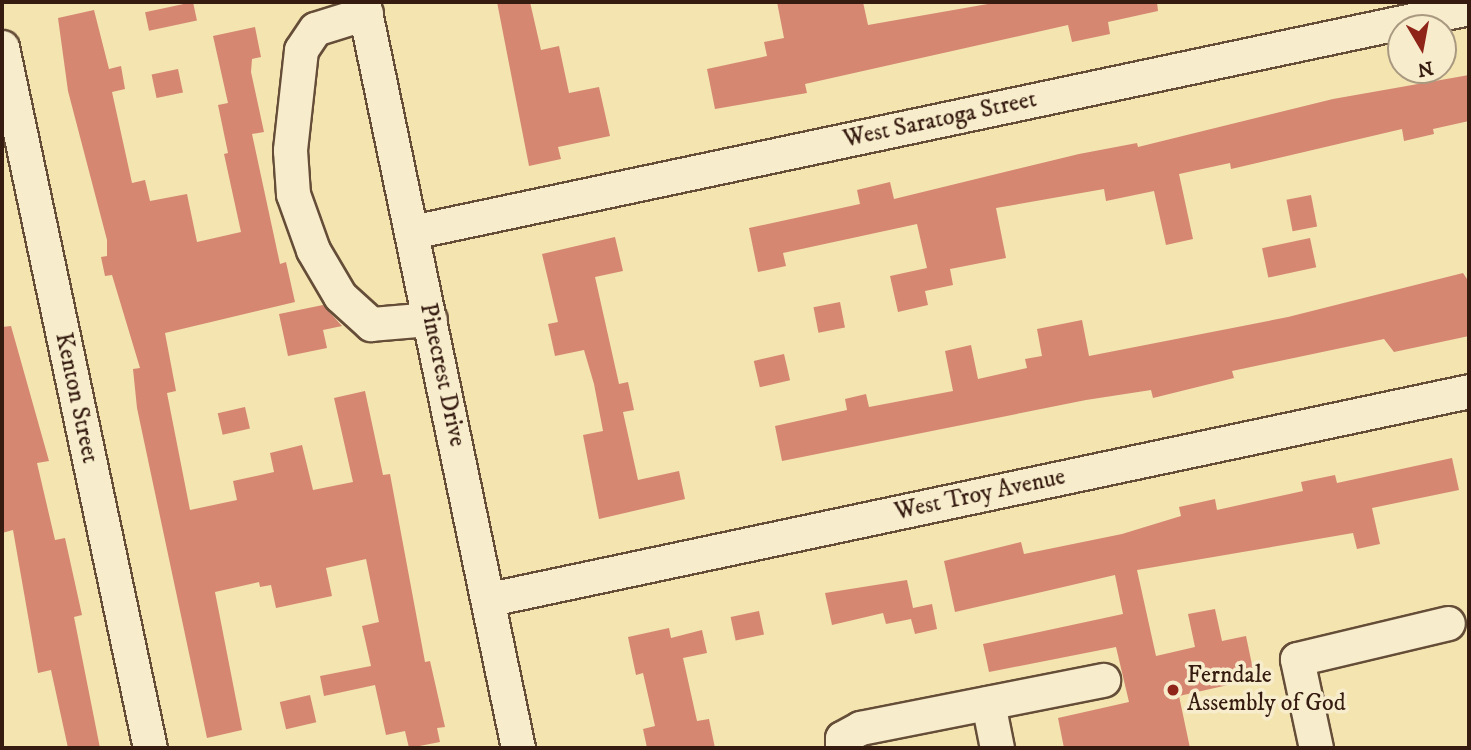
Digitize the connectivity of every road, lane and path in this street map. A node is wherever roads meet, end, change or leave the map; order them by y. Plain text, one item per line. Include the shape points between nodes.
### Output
1 (365, 8) edge
2 (1469, 8) edge
3 (2, 47) edge
4 (412, 232) junction
5 (430, 319) junction
6 (1469, 391) edge
7 (490, 599) junction
8 (1448, 623) dead end
9 (1103, 680) dead end
10 (988, 703) junction
11 (150, 748) edge
12 (518, 748) edge
13 (842, 748) edge
14 (997, 748) edge
15 (1316, 748) edge

1 - 4 street, Pinecrest Drive
1 - 5 street via 315,29 301,50 290,136 293,194 313,250 340,296 371,324
2 - 4 street, West Saratoga Street
3 - 11 street, Kenton Street
4 - 5 street, Pinecrest Drive
5 - 7 street, Pinecrest Drive
6 - 7 street, West Troy Avenue
7 - 12 street, Pinecrest Drive
8 - 15 street via 1297,659
9 - 10 street
10 - 13 street via 860,728 842,738
10 - 14 street

